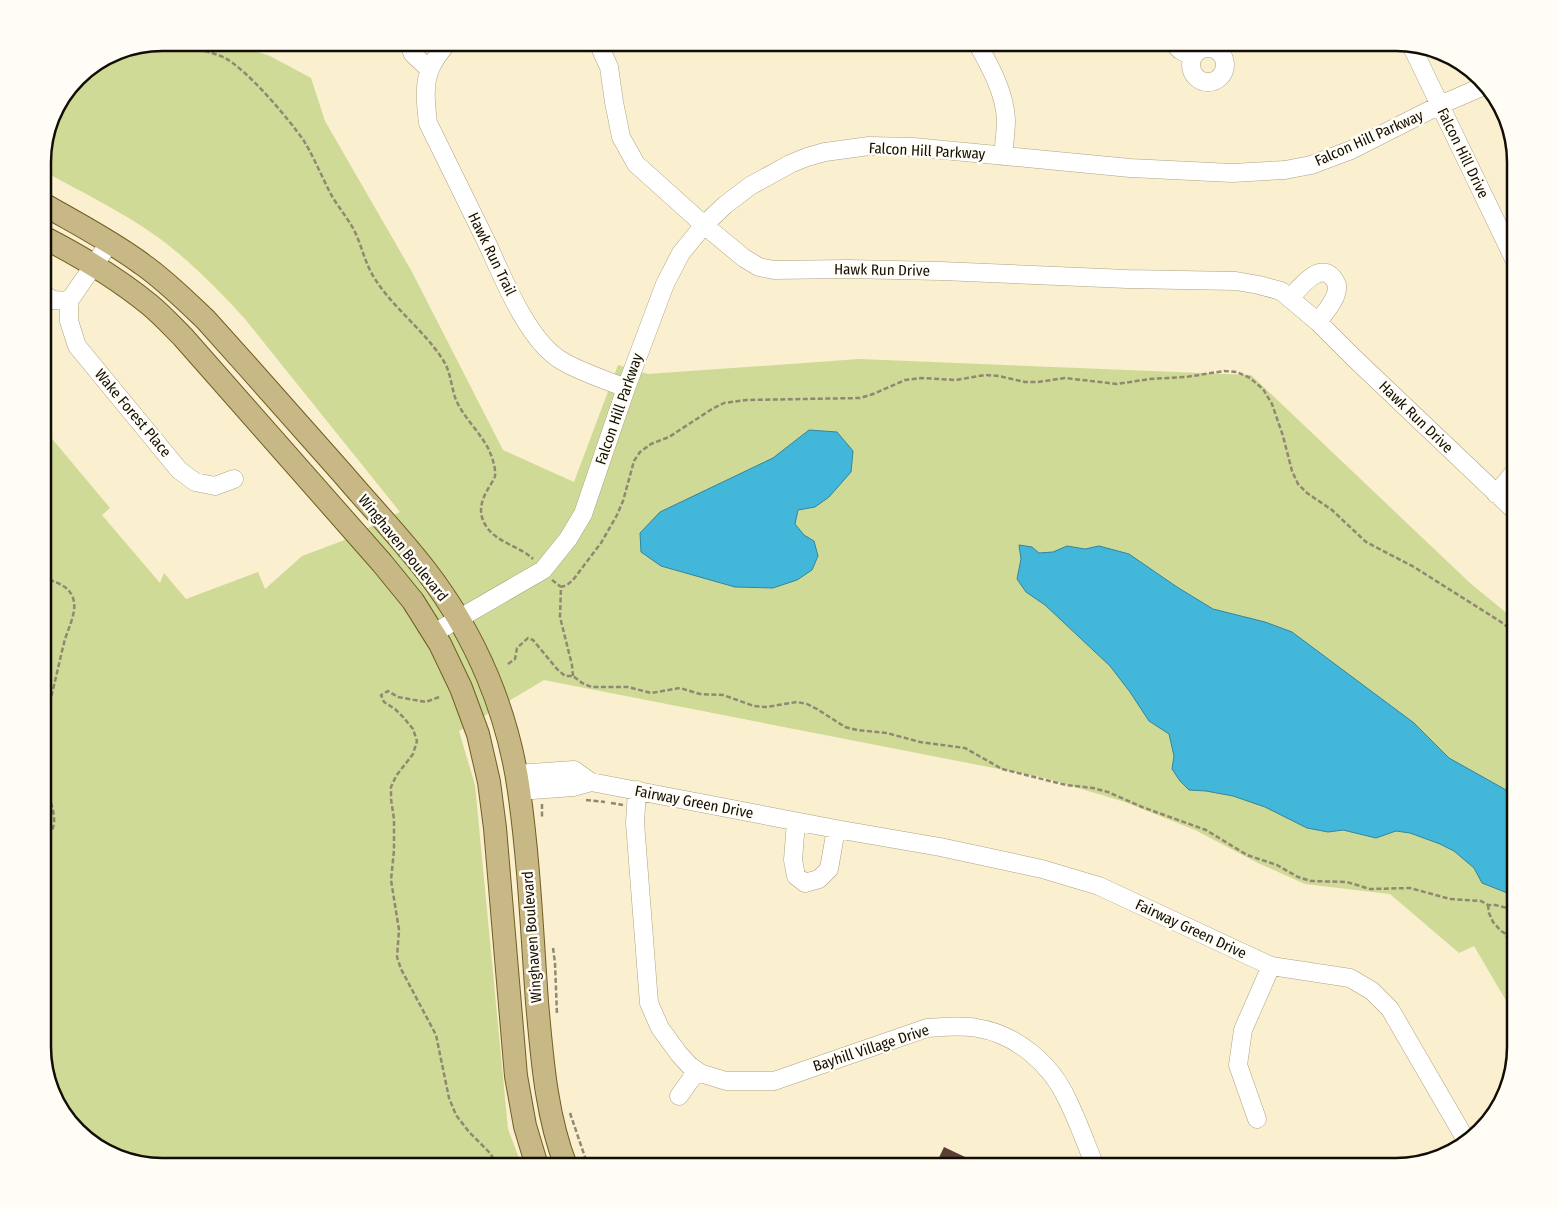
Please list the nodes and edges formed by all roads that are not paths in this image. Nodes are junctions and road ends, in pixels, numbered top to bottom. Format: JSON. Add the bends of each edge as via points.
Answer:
{"nodes":[{"id":1,"x":412,"y":51,"type":"edge"},
{"id":2,"x":442,"y":51,"type":"edge"},
{"id":3,"x":602,"y":51,"type":"edge"},
{"id":4,"x":982,"y":51,"type":"edge"},
{"id":5,"x":1182,"y":51,"type":"edge"},
{"id":6,"x":1415,"y":53,"type":"edge"},
{"id":7,"x":1193,"y":57,"type":"dead end"},
{"id":8,"x":430,"y":70,"type":"junction"},
{"id":9,"x":1478,"y":88,"type":"edge"},
{"id":10,"x":1440,"y":106,"type":"junction"},
{"id":11,"x":1003,"y":156,"type":"junction"},
{"id":12,"x":51,"y":209,"type":"edge"},
{"id":13,"x":704,"y":226,"type":"junction"},
{"id":14,"x":51,"y":241,"type":"edge"},
{"id":15,"x":110,"y":242,"type":"junction"},
{"id":16,"x":1507,"y":243,"type":"edge"},
{"id":17,"x":95,"y":266,"type":"junction"},
{"id":18,"x":1290,"y":298,"type":"junction"},
{"id":19,"x":51,"y":299,"type":"edge"},
{"id":20,"x":69,"y":301,"type":"junction"},
{"id":21,"x":1318,"y":322,"type":"junction"},
{"id":22,"x":626,"y":388,"type":"junction"},
{"id":23,"x":234,"y":479,"type":"dead end"},
{"id":24,"x":1507,"y":481,"type":"edge"},
{"id":25,"x":1496,"y":494,"type":"junction"},
{"id":26,"x":1507,"y":503,"type":"edge"},
{"id":27,"x":458,"y":619,"type":"junction"},
{"id":28,"x":434,"y":633,"type":"junction"},
{"id":29,"x":518,"y":783,"type":"junction"},
{"id":30,"x":636,"y":796,"type":"junction"},
{"id":31,"x":796,"y":822,"type":"junction"},
{"id":32,"x":836,"y":830,"type":"junction"},
{"id":33,"x":1272,"y":966,"type":"junction"},
{"id":34,"x":697,"y":1071,"type":"junction"},
{"id":35,"x":679,"y":1096,"type":"dead end"},
{"id":36,"x":1258,"y":1119,"type":"dead end"},
{"id":37,"x":1463,"y":1135,"type":"edge"},
{"id":38,"x":534,"y":1158,"type":"edge"},
{"id":39,"x":564,"y":1158,"type":"edge"},
{"id":40,"x":1092,"y":1158,"type":"edge"}],
"edges":[{"from":1,"to":8,"type":"street"},
{"from":2,"to":8,"type":"street","name":"Hawk Run Trail"},
{"from":3,"to":13,"type":"street","name":"Hawk Run Drive","via":[[609,67],[621,137],[636,164]]},
{"from":4,"to":11,"type":"street","via":[[995,78],[1006,119]]},
{"from":5,"to":7,"type":"street"},
{"from":6,"to":10,"type":"street","name":"Falcon Hill Drive"},
{"from":8,"to":22,"type":"street","name":"Hawk Run Trail","via":[[426,94],[428,123],[532,331],[558,359]]},
{"from":9,"to":10,"type":"street","name":"Falcon Hill Parkway"},
{"from":10,"to":11,"type":"street","name":"Falcon Hill Parkway","via":[[1351,150],[1311,165],[1286,170],[1232,173],[1159,170]]},
{"from":10,"to":16,"type":"street","name":"Falcon Hill Drive"},
{"from":11,"to":13,"type":"street","name":"Falcon Hill Parkway","via":[[869,146],[825,152],[790,164],[750,186]]},
{"from":12,"to":15,"type":"main road","name":"Winghaven Boulevard"},
{"from":13,"to":18,"type":"street","name":"Hawk Run Drive","via":[[744,258],[774,270],[932,270],[1236,281],[1281,292]]},
{"from":13,"to":22,"type":"street","name":"Falcon Hill Parkway","via":[[682,253],[665,284]]},
{"from":14,"to":17,"type":"main road","name":"Winghaven Boulevard"},
{"from":15,"to":17,"type":"street"},
{"from":15,"to":27,"type":"main road","name":"Winghaven Boulevard","via":[[178,292],[206,320],[410,551]]},
{"from":17,"to":20,"type":"street"},
{"from":17,"to":28,"type":"main road","name":"Winghaven Boulevard","via":[[151,306],[183,337],[382,563]]},
{"from":18,"to":21,"type":"street","name":"Hawk Run Drive"},
{"from":18,"to":21,"type":"street","via":[[1316,274],[1329,274],[1338,289]]},
{"from":19,"to":20,"type":"street"},
{"from":20,"to":23,"type":"street","name":"Wake Forest Place","via":[[69,321],[77,346],[179,470],[195,482],[215,486]]},
{"from":21,"to":25,"type":"street","name":"Hawk Run Drive"},
{"from":22,"to":27,"type":"street","name":"Falcon Hill Parkway","via":[[583,514],[568,539],[543,570]]},
{"from":24,"to":25,"type":"street"},
{"from":25,"to":26,"type":"street","name":"Hawk Run Drive"},
{"from":27,"to":28,"type":"street","name":"Falcon Hill Parkway"},
{"from":27,"to":29,"type":"main road","name":"Winghaven Boulevard","via":[[482,663],[497,700]]},
{"from":28,"to":38,"type":"main road","name":"Winghaven Boulevard","via":[[461,688],[478,734],[489,782],[516,1076]]},
{"from":29,"to":30,"type":"street","name":"Fairway Green Drive","via":[[573,786],[591,782]]},
{"from":29,"to":39,"type":"main road","name":"Winghaven Boulevard","via":[[543,1062],[550,1111]]},
{"from":30,"to":31,"type":"street","name":"Fairway Green Drive"},
{"from":30,"to":34,"type":"street","name":"Bayhill Village Drive","via":[[649,1002],[660,1028],[679,1054]]},
{"from":31,"to":32,"type":"street","name":"Fairway Green Drive"},
{"from":31,"to":32,"type":"street","via":[[792,860],[796,876],[805,883],[819,879],[829,869]]},
{"from":32,"to":33,"type":"street","name":"Fairway Green Drive","via":[[940,847],[1042,869],[1099,886]]},
{"from":33,"to":36,"type":"street","via":[[1243,1030],[1238,1065]]},
{"from":33,"to":37,"type":"street","name":"Fairway Green Drive","via":[[1350,978],[1372,991],[1390,1009]]},
{"from":34,"to":35,"type":"street"},
{"from":34,"to":40,"type":"street","name":"Bayhill Village Drive","via":[[726,1081],[774,1080],[927,1028],[978,1028],[1004,1036],[1026,1048],[1043,1064],[1067,1098]]}]}
